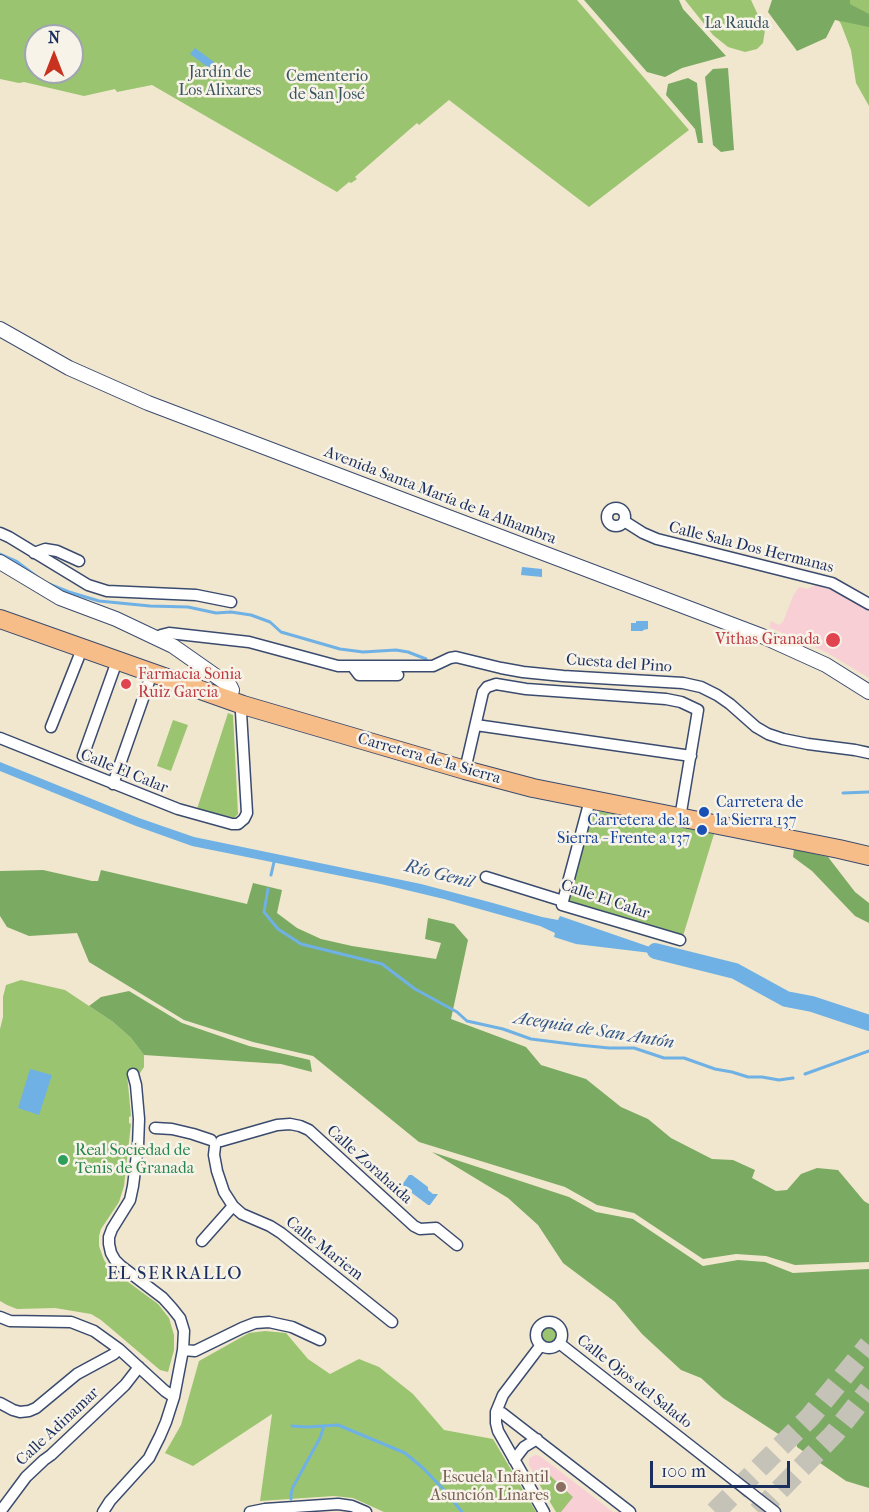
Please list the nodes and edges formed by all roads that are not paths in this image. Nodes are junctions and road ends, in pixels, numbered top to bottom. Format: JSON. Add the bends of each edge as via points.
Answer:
{"nodes":[{"id":1,"x":0,"y":329,"type":"edge"},
{"id":2,"x":624,"y":521,"type":"dead end"},
{"id":3,"x":0,"y":533,"type":"edge"},
{"id":4,"x":34,"y":553,"type":"junction"},
{"id":5,"x":79,"y":561,"type":"dead end"},
{"id":6,"x":0,"y":562,"type":"edge"},
{"id":7,"x":231,"y":602,"type":"dead end"},
{"id":8,"x":869,"y":604,"type":"edge"},
{"id":9,"x":0,"y":620,"type":"edge"},
{"id":10,"x":159,"y":638,"type":"junction"},
{"id":11,"x":82,"y":649,"type":"junction"},
{"id":12,"x":117,"y":661,"type":"junction"},
{"id":13,"x":353,"y":667,"type":"junction"},
{"id":14,"x":152,"y":673,"type":"junction"},
{"id":15,"x":398,"y":675,"type":"dead end"},
{"id":16,"x":869,"y":692,"type":"edge"},
{"id":17,"x":236,"y":702,"type":"junction"},
{"id":18,"x":476,"y":724,"type":"junction"},
{"id":19,"x":51,"y":727,"type":"dead end"},
{"id":20,"x":0,"y":738,"type":"edge"},
{"id":21,"x":869,"y":753,"type":"edge"},
{"id":22,"x":83,"y":756,"type":"dead end"},
{"id":23,"x":691,"y":756,"type":"junction"},
{"id":24,"x":465,"y":770,"type":"junction"},
{"id":25,"x":113,"y":784,"type":"junction"},
{"id":26,"x":590,"y":800,"type":"junction"},
{"id":27,"x":680,"y":818,"type":"junction"},
{"id":28,"x":735,"y":828,"type":"junction"},
{"id":29,"x":869,"y":844,"type":"edge"},
{"id":30,"x":869,"y":856,"type":"edge"},
{"id":31,"x":486,"y":877,"type":"dead end"},
{"id":32,"x":563,"y":901,"type":"junction"},
{"id":33,"x":680,"y":940,"type":"dead end"},
{"id":34,"x":133,"y":1074,"type":"dead end"},
{"id":35,"x":139,"y":1119,"type":"junction"},
{"id":36,"x":155,"y":1128,"type":"junction"},
{"id":37,"x":216,"y":1142,"type":"junction"},
{"id":38,"x":138,"y":1146,"type":"junction"},
{"id":39,"x":233,"y":1206,"type":"junction"},
{"id":40,"x":202,"y":1240,"type":"dead end"},
{"id":41,"x":457,"y":1245,"type":"dead end"},
{"id":42,"x":0,"y":1317,"type":"edge"},
{"id":43,"x":392,"y":1322,"type":"dead end"},
{"id":44,"x":321,"y":1340,"type":"dead end"},
{"id":45,"x":559,"y":1343,"type":"junction"},
{"id":46,"x":541,"y":1345,"type":"junction"},
{"id":47,"x":119,"y":1350,"type":"junction"},
{"id":48,"x":183,"y":1350,"type":"junction"},
{"id":49,"x":139,"y":1367,"type":"junction"},
{"id":50,"x":174,"y":1397,"type":"junction"},
{"id":51,"x":0,"y":1403,"type":"edge"},
{"id":52,"x":496,"y":1412,"type":"junction"},
{"id":53,"x":537,"y":1439,"type":"junction"},
{"id":54,"x":514,"y":1460,"type":"junction"},
{"id":55,"x":0,"y":1512,"type":"edge"},
{"id":56,"x":103,"y":1512,"type":"edge"},
{"id":57,"x":250,"y":1512,"type":"edge"},
{"id":58,"x":366,"y":1512,"type":"edge"},
{"id":59,"x":544,"y":1512,"type":"edge"},
{"id":60,"x":630,"y":1512,"type":"edge"},
{"id":61,"x":775,"y":1512,"type":"edge"}],
"edges":[{"from":1,"to":16,"type":"street","name":"Avenida Santa María de la Alhambra","via":[[69,368],[148,403],[762,636],[826,665]]},
{"from":2,"to":8,"type":"street","name":"Calle Sala Dos Hermanas","via":[[657,539],[832,583]]},
{"from":3,"to":4,"type":"street"},
{"from":4,"to":5,"type":"street","via":[[45,549],[57,551]]},
{"from":4,"to":7,"type":"street","via":[[88,585],[107,591],[196,595]]},
{"from":6,"to":10,"type":"street","via":[[60,598]]},
{"from":9,"to":11,"type":"main road","name":"Carretera de la Sierra"},
{"from":10,"to":13,"type":"street","via":[[169,633],[249,642],[319,662]]},
{"from":10,"to":17,"type":"street","via":[[230,686]]},
{"from":11,"to":12,"type":"main road","name":"Carretera de la Sierra"},
{"from":11,"to":19,"type":"street"},
{"from":12,"to":14,"type":"main road","name":"Carretera de la Sierra"},
{"from":12,"to":22,"type":"street"},
{"from":13,"to":15,"type":"street","via":[[359,675]]},
{"from":13,"to":21,"type":"street","name":"Cuesta del Pino","via":[[433,666],[456,657],[523,672],[683,683],[717,694],[768,734]]},
{"from":14,"to":17,"type":"main road","name":"Carretera de la Sierra"},
{"from":14,"to":25,"type":"street"},
{"from":17,"to":24,"type":"main road","name":"Carretera de la Sierra"},
{"from":17,"to":25,"type":"street","name":"Calle El Calar","via":[[241,712],[247,813],[241,823],[178,809]]},
{"from":18,"to":23,"type":"street"},
{"from":18,"to":23,"type":"street","via":[[483,692],[496,684],[666,699],[698,710]]},
{"from":18,"to":24,"type":"street"},
{"from":20,"to":25,"type":"street","name":"Calle El Calar"},
{"from":23,"to":27,"type":"street"},
{"from":24,"to":26,"type":"main road","name":"Carretera de la Sierra"},
{"from":26,"to":27,"type":"main road","name":"Carretera de la Sierra"},
{"from":26,"to":32,"type":"street"},
{"from":27,"to":28,"type":"main road","name":"Carretera de la Sierra"},
{"from":28,"to":29,"type":"main road","via":[[774,829]]},
{"from":28,"to":30,"type":"main road","name":"Carretera de la Sierra"},
{"from":31,"to":32,"type":"street","name":"Calle El Calar"},
{"from":32,"to":33,"type":"street","name":"Calle El Calar","via":[[562,905]]},
{"from":34,"to":35,"type":"street"},
{"from":35,"to":36,"type":"street","via":[[148,1119]]},
{"from":35,"to":38,"type":"street"},
{"from":36,"to":37,"type":"street"},
{"from":36,"to":38,"type":"street"},
{"from":37,"to":39,"type":"street","via":[[217,1171]]},
{"from":37,"to":41,"type":"street","name":"Calle Zorahaida","via":[[277,1125],[300,1126],[414,1226],[436,1228]]},
{"from":38,"to":48,"type":"street","via":[[130,1200],[109,1237],[111,1252],[121,1266],[163,1298],[180,1318]]},
{"from":39,"to":40,"type":"street"},
{"from":39,"to":43,"type":"street","name":"Calle Mariem","via":[[281,1233]]},
{"from":42,"to":47,"type":"street","via":[[81,1325]]},
{"from":44,"to":48,"type":"street","via":[[269,1322],[242,1328],[195,1351]]},
{"from":45,"to":46,"type":"street","via":[[548,1348]]},
{"from":45,"to":46,"type":"street","via":[[561,1331],[556,1324],[548,1323],[538,1329]]},
{"from":45,"to":61,"type":"street","name":"Calle Ojos del Salado"},
{"from":46,"to":52,"type":"street","via":[[502,1395]]},
{"from":47,"to":49,"type":"street"},
{"from":47,"to":51,"type":"street","via":[[77,1374],[36,1408],[20,1412]]},
{"from":48,"to":50,"type":"street"},
{"from":49,"to":50,"type":"street"},
{"from":49,"to":55,"type":"street","name":"Calle Adinamar","via":[[26,1477]]},
{"from":50,"to":56,"type":"street","via":[[149,1458]]},
{"from":52,"to":53,"type":"street"},
{"from":52,"to":54,"type":"street","via":[[498,1431]]},
{"from":53,"to":54,"type":"street"},
{"from":53,"to":60,"type":"street"},
{"from":54,"to":59,"type":"street"},
{"from":57,"to":58,"type":"street","via":[[338,1504]]}]}
